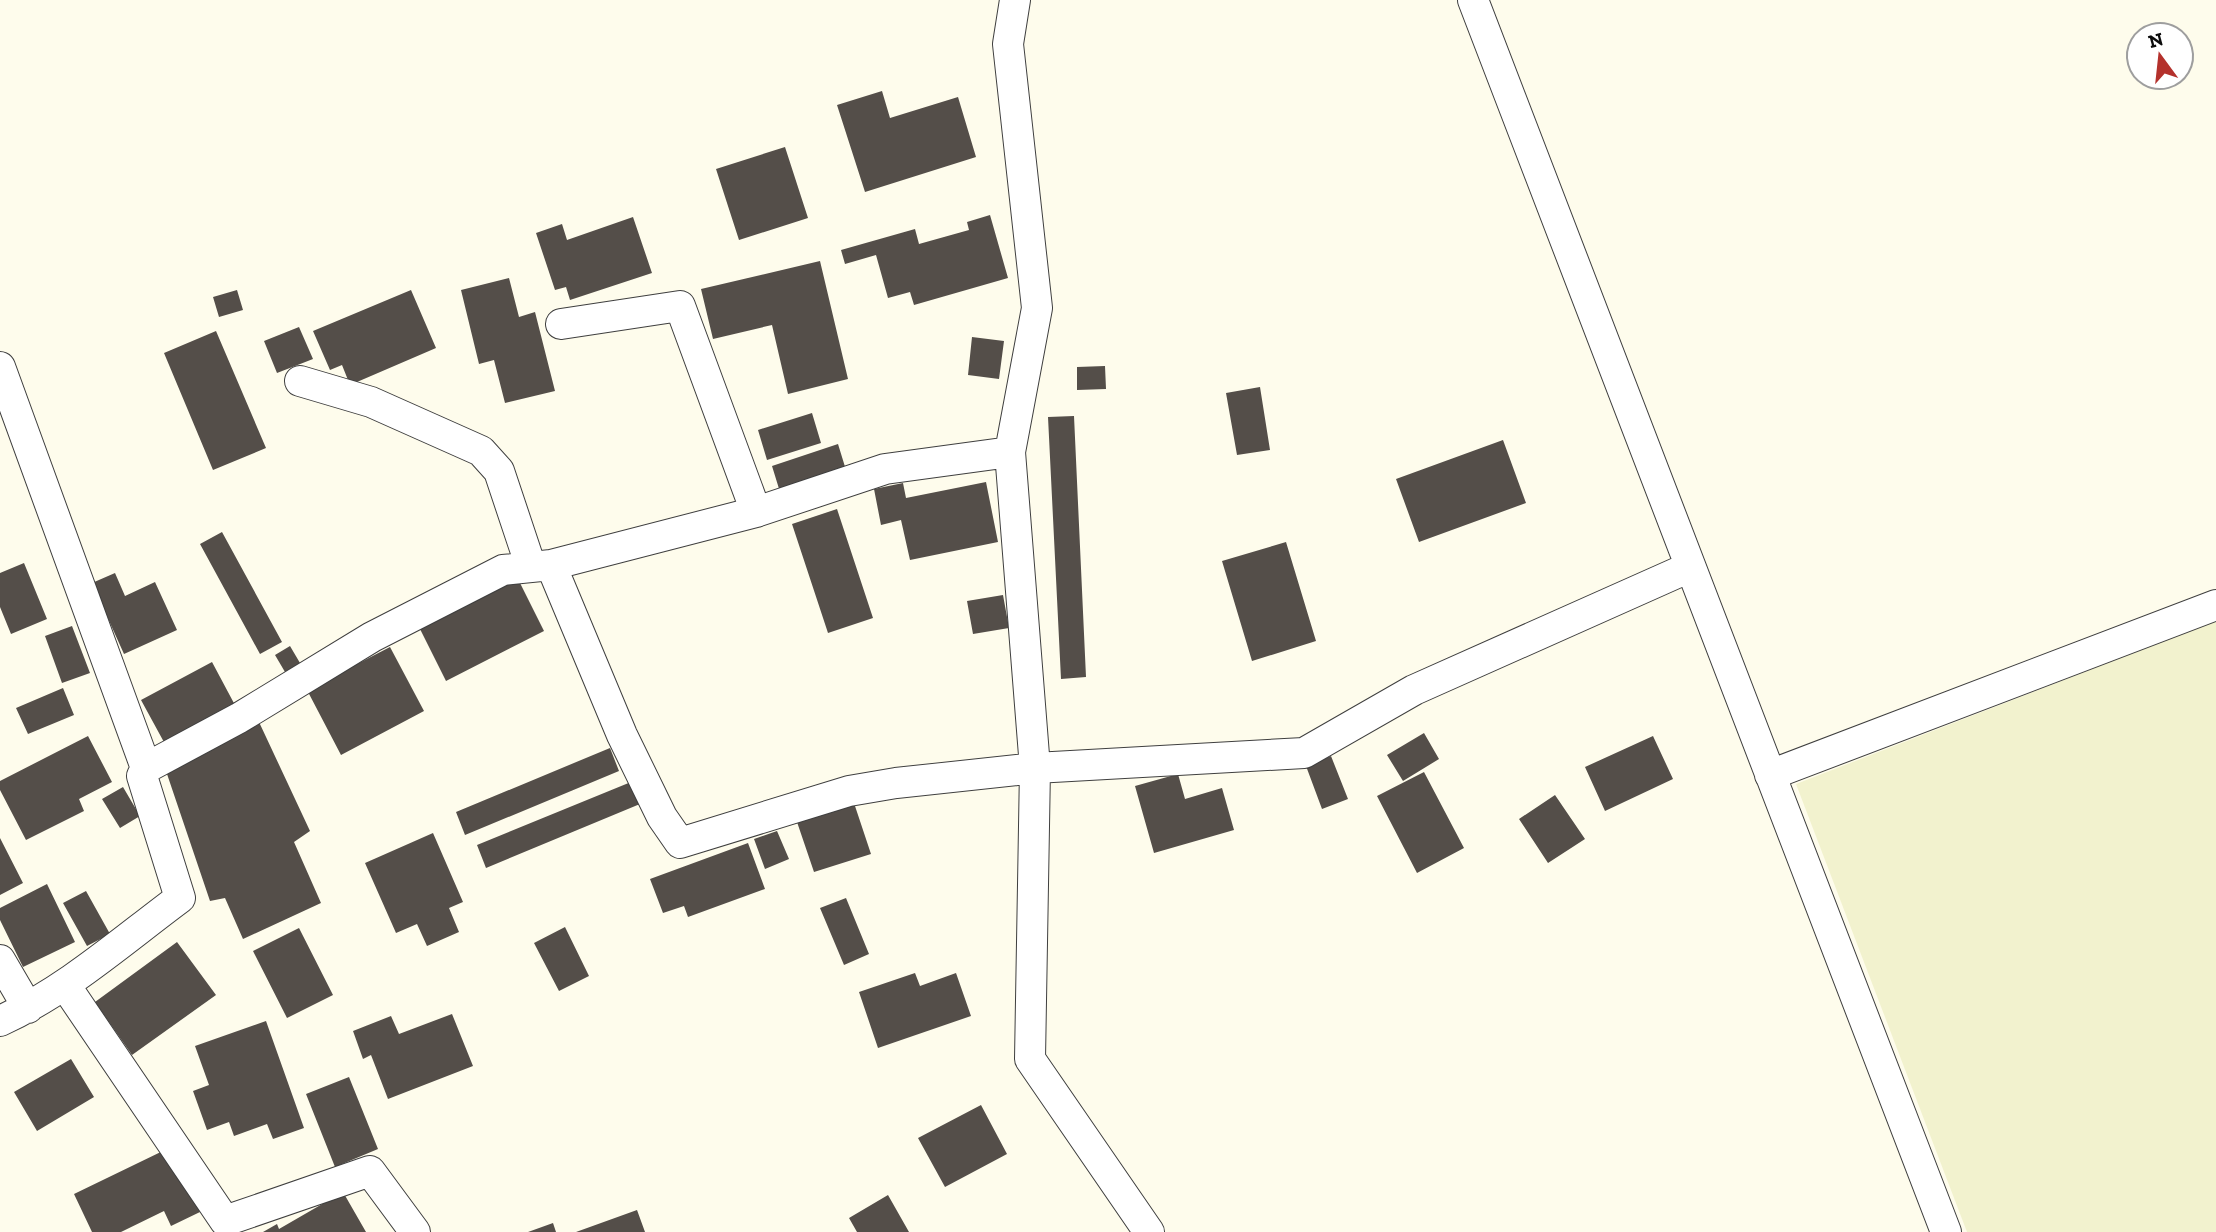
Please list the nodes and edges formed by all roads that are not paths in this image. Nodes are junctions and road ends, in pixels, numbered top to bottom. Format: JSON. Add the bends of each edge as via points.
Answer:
{"nodes":[{"id":1,"x":1015,"y":0,"type":"edge"},
{"id":2,"x":1473,"y":0,"type":"edge"},
{"id":3,"x":561,"y":324,"type":"dead end"},
{"id":4,"x":0,"y":367,"type":"edge"},
{"id":5,"x":300,"y":381,"type":"dead end"},
{"id":6,"x":1010,"y":452,"type":"junction"},
{"id":7,"x":756,"y":512,"type":"junction"},
{"id":8,"x":541,"y":566,"type":"junction"},
{"id":9,"x":1690,"y":567,"type":"junction"},
{"id":10,"x":2216,"y":605,"type":"edge"},
{"id":11,"x":146,"y":768,"type":"junction"},
{"id":12,"x":1035,"y":768,"type":"junction"},
{"id":13,"x":1770,"y":775,"type":"junction"},
{"id":14,"x":0,"y":960,"type":"edge"},
{"id":15,"x":65,"y":985,"type":"junction"},
{"id":16,"x":28,"y":1008,"type":"junction"},
{"id":17,"x":0,"y":1021,"type":"edge"},
{"id":18,"x":415,"y":1232,"type":"edge"},
{"id":19,"x":1149,"y":1232,"type":"edge"},
{"id":20,"x":1945,"y":1232,"type":"edge"}],
"edges":[{"from":1,"to":6,"type":"street","via":[[1008,44],[1037,308]]},
{"from":2,"to":9,"type":"street"},
{"from":3,"to":7,"type":"street","via":[[680,306]]},
{"from":4,"to":11,"type":"street"},
{"from":5,"to":8,"type":"street","via":[[371,402],[481,451],[499,471]]},
{"from":6,"to":7,"type":"street","via":[[885,469]]},
{"from":6,"to":12,"type":"street"},
{"from":7,"to":8,"type":"street"},
{"from":8,"to":11,"type":"street","via":[[503,570],[372,637]]},
{"from":8,"to":12,"type":"street","via":[[662,817],[680,842],[849,791]]},
{"from":9,"to":12,"type":"street","via":[[1414,690],[1304,753]]},
{"from":9,"to":13,"type":"street"},
{"from":10,"to":13,"type":"street"},
{"from":11,"to":15,"type":"street","via":[[142,776],[180,898]]},
{"from":12,"to":19,"type":"street","via":[[1030,1059]]},
{"from":13,"to":20,"type":"street"},
{"from":14,"to":16,"type":"street"},
{"from":15,"to":16,"type":"street"},
{"from":15,"to":18,"type":"street","via":[[225,1222],[370,1171]]},
{"from":16,"to":17,"type":"street"}]}
